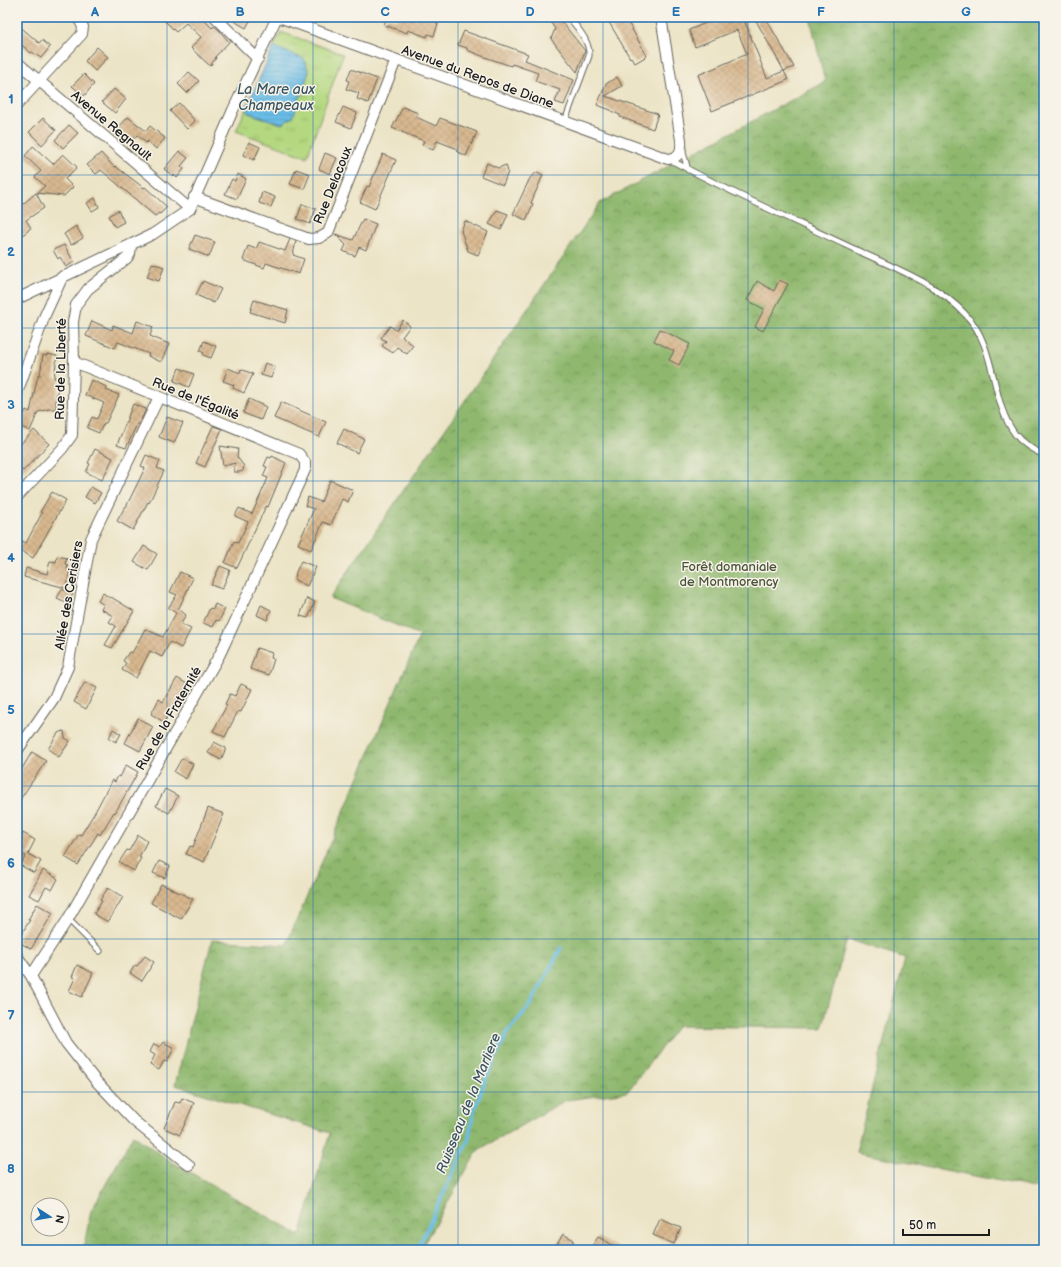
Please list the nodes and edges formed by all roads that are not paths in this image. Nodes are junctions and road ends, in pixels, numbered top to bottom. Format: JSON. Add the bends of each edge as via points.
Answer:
{"nodes":[{"id":1,"x":78,"y":17,"type":"edge"},
{"id":2,"x":215,"y":17,"type":"edge"},
{"id":3,"x":278,"y":17,"type":"edge"},
{"id":4,"x":569,"y":17,"type":"edge"},
{"id":5,"x":661,"y":17,"type":"edge"},
{"id":6,"x":258,"y":59,"type":"junction"},
{"id":7,"x":396,"y":60,"type":"junction"},
{"id":8,"x":17,"y":62,"type":"edge"},
{"id":9,"x":39,"y":80,"type":"junction"},
{"id":10,"x":17,"y":105,"type":"edge"},
{"id":11,"x":565,"y":121,"type":"junction"},
{"id":12,"x":682,"y":146,"type":"junction"},
{"id":13,"x":668,"y":159,"type":"junction"},
{"id":14,"x":688,"y":170,"type":"junction"},
{"id":15,"x":194,"y":197,"type":"junction"},
{"id":16,"x":190,"y":209,"type":"junction"},
{"id":17,"x":131,"y":245,"type":"junction"},
{"id":18,"x":62,"y":276,"type":"junction"},
{"id":19,"x":17,"y":299,"type":"edge"},
{"id":20,"x":74,"y":362,"type":"junction"},
{"id":21,"x":17,"y":393,"type":"edge"},
{"id":22,"x":159,"y":397,"type":"junction"},
{"id":23,"x":1044,"y":455,"type":"edge"},
{"id":24,"x":305,"y":462,"type":"joint"},
{"id":25,"x":17,"y":497,"type":"edge"},
{"id":26,"x":17,"y":751,"type":"edge"},
{"id":27,"x":68,"y":919,"type":"junction"},
{"id":28,"x":100,"y":951,"type":"dead end"},
{"id":29,"x":17,"y":956,"type":"edge"},
{"id":30,"x":31,"y":976,"type":"junction"},
{"id":31,"x":189,"y":1165,"type":"dead end"}],
"edges":[{"from":1,"to":9,"type":"street","via":[[83,27],[82,34]]},
{"from":2,"to":6,"type":"street"},
{"from":3,"to":6,"type":"street"},
{"from":3,"to":7,"type":"street","name":"Avenue du Repos de Diane"},
{"from":4,"to":11,"type":"lane","via":[[590,48]]},
{"from":5,"to":12,"type":"street"},
{"from":6,"to":15,"type":"street"},
{"from":7,"to":11,"type":"street","name":"Avenue du Repos de Diane"},
{"from":7,"to":15,"type":"street","name":"Rue Delacoux","via":[[328,233],[319,238],[309,239]]},
{"from":8,"to":9,"type":"street","name":"Avenue Regnault"},
{"from":9,"to":10,"type":"street"},
{"from":9,"to":16,"type":"street","name":"Avenue Regnault"},
{"from":11,"to":13,"type":"street","name":"Avenue du Repos de Diane"},
{"from":12,"to":13,"type":"street","via":[[678,156]]},
{"from":12,"to":14,"type":"lane"},
{"from":13,"to":14,"type":"lane"},
{"from":14,"to":23,"type":"lane","via":[[915,278],[951,300],[978,330],[985,346],[1000,403],[1014,434],[1026,445]]},
{"from":15,"to":16,"type":"street"},
{"from":16,"to":17,"type":"street","via":[[153,234]]},
{"from":17,"to":18,"type":"street"},
{"from":17,"to":20,"type":"street","name":"Rue de la Liberté","via":[[127,258],[88,289],[76,305],[72,322]]},
{"from":18,"to":19,"type":"street"},
{"from":18,"to":21,"type":"street"},
{"from":20,"to":22,"type":"street","name":"Rue de l'Égalité"},
{"from":20,"to":25,"type":"street","name":"Rue de la Liberté","via":[[72,435]]},
{"from":22,"to":24,"type":"street","name":"Rue de l'Égalité","via":[[299,454]]},
{"from":22,"to":26,"type":"street","name":"Allée des Cerisiers","via":[[91,539],[68,667],[54,698]]},
{"from":24,"to":27,"type":"street","name":"Rue de la Fraternité","via":[[305,470],[220,654]]},
{"from":27,"to":28,"type":"lane"},
{"from":27,"to":30,"type":"street","name":"Rue de la Fraternité"},
{"from":29,"to":30,"type":"street"},
{"from":30,"to":31,"type":"street","via":[[66,1043],[96,1081],[134,1121]]}]}
